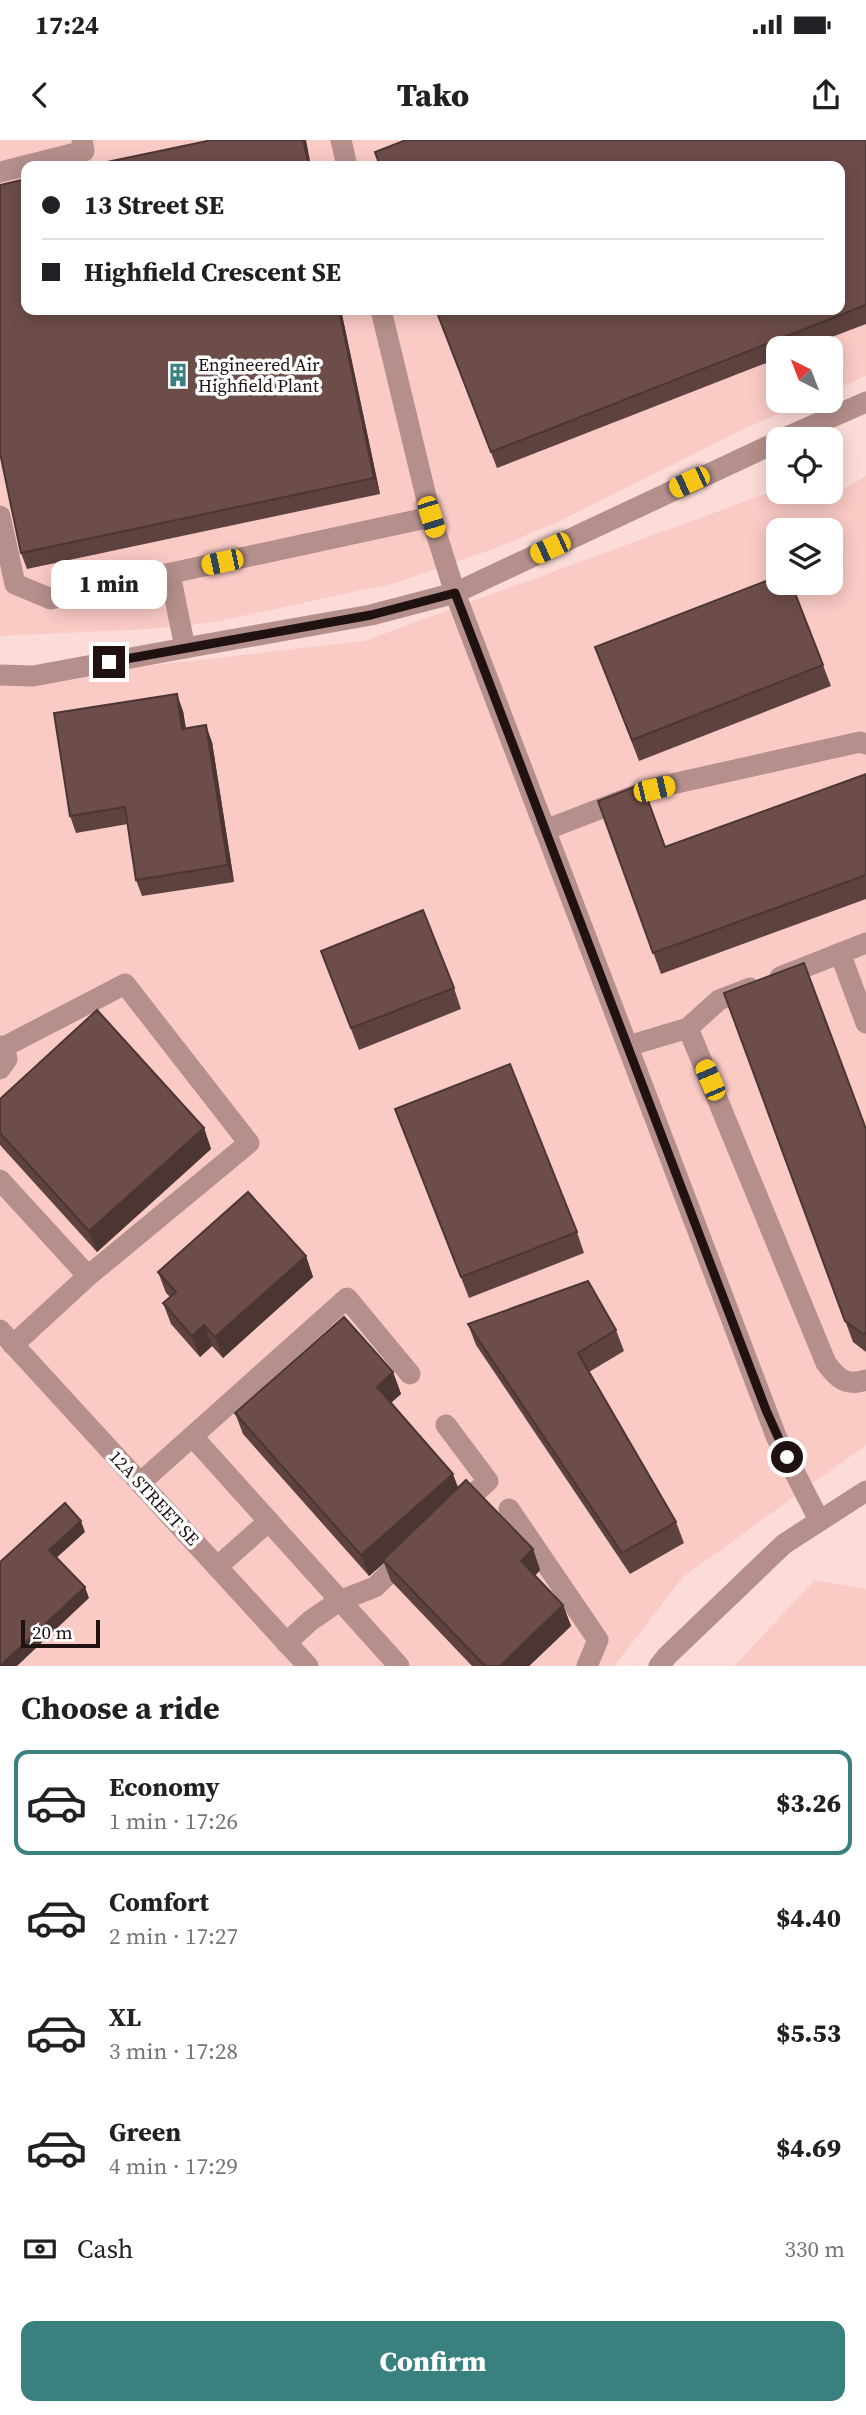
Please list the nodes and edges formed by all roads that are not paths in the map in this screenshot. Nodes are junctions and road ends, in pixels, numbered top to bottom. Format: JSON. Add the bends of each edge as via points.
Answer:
{"nodes":[{"id":1,"x":82,"y":140,"type":"edge"},
{"id":2,"x":341,"y":140,"type":"edge"},
{"id":3,"x":44,"y":161,"type":"edge"},
{"id":4,"x":346,"y":161,"type":"edge"},
{"id":5,"x":21,"y":167,"type":"edge"},
{"id":6,"x":0,"y":172,"type":"edge"},
{"id":7,"x":383,"y":315,"type":"edge"},
{"id":8,"x":866,"y":402,"type":"edge"},
{"id":9,"x":810,"y":427,"type":"edge"},
{"id":10,"x":766,"y":447,"type":"edge"},
{"id":11,"x":0,"y":516,"type":"edge"},
{"id":12,"x":431,"y":517,"type":"junction"},
{"id":13,"x":170,"y":574,"type":"junction"},
{"id":14,"x":455,"y":593,"type":"junction"},
{"id":15,"x":185,"y":649,"type":"junction"},
{"id":16,"x":0,"y":675,"type":"edge"},
{"id":17,"x":866,"y":744,"type":"edge"},
{"id":18,"x":545,"y":830,"type":"junction"},
{"id":19,"x":866,"y":943,"type":"edge"},
{"id":20,"x":840,"y":953,"type":"junction"},
{"id":21,"x":866,"y":1023,"type":"edge"},
{"id":22,"x":688,"y":1028,"type":"junction"},
{"id":23,"x":2,"y":1046,"type":"edge"},
{"id":24,"x":628,"y":1046,"type":"junction"},
{"id":25,"x":0,"y":1069,"type":"edge"},
{"id":26,"x":0,"y":1180,"type":"edge"},
{"id":27,"x":88,"y":1276,"type":"junction"},
{"id":28,"x":7,"y":1337,"type":"edge"},
{"id":29,"x":410,"y":1374,"type":"dead end"},
{"id":30,"x":866,"y":1380,"type":"edge"},
{"id":31,"x":446,"y":1425,"type":"dead end"},
{"id":32,"x":193,"y":1437,"type":"junction"},
{"id":33,"x":140,"y":1483,"type":"junction"},
{"id":34,"x":866,"y":1492,"type":"edge"},
{"id":35,"x":509,"y":1509,"type":"dead end"},
{"id":36,"x":819,"y":1520,"type":"junction"},
{"id":37,"x":269,"y":1521,"type":"junction"},
{"id":38,"x":441,"y":1525,"type":"edge"},
{"id":39,"x":422,"y":1543,"type":"edge"},
{"id":40,"x":217,"y":1567,"type":"junction"},
{"id":41,"x":339,"y":1601,"type":"junction"},
{"id":42,"x":286,"y":1643,"type":"junction"},
{"id":43,"x":308,"y":1666,"type":"edge"},
{"id":44,"x":399,"y":1666,"type":"edge"},
{"id":45,"x":587,"y":1666,"type":"edge"},
{"id":46,"x":660,"y":1666,"type":"edge"}],
"edges":[{"from":1,"to":3,"type":"street","via":[[84,151]]},
{"from":2,"to":4,"type":"street"},
{"from":5,"to":6,"type":"street"},
{"from":7,"to":12,"type":"street"},
{"from":8,"to":9,"type":"street"},
{"from":10,"to":14,"type":"street"},
{"from":11,"to":13,"type":"street","via":[[15,584],[51,599]]},
{"from":12,"to":13,"type":"street"},
{"from":12,"to":14,"type":"street"},
{"from":13,"to":15,"type":"street"},
{"from":14,"to":15,"type":"street","via":[[371,615]]},
{"from":14,"to":18,"type":"street"},
{"from":15,"to":16,"type":"street","via":[[33,676]]},
{"from":17,"to":18,"type":"street","via":[[654,789]]},
{"from":18,"to":24,"type":"street"},
{"from":19,"to":20,"type":"street"},
{"from":20,"to":21,"type":"street"},
{"from":20,"to":22,"type":"street","via":[[719,1000]]},
{"from":22,"to":24,"type":"street"},
{"from":22,"to":30,"type":"street","via":[[826,1363],[837,1378],[857,1383]]},
{"from":23,"to":25,"type":"street","via":[[7,1059]]},
{"from":23,"to":27,"type":"street","via":[[125,984],[249,1143]]},
{"from":24,"to":36,"type":"street","via":[[776,1436]]},
{"from":26,"to":27,"type":"street"},
{"from":27,"to":28,"type":"street"},
{"from":28,"to":33,"type":"street","name":"12A STREET SE"},
{"from":29,"to":32,"type":"street","via":[[347,1298]]},
{"from":31,"to":38,"type":"street","via":[[488,1481]]},
{"from":32,"to":33,"type":"street"},
{"from":32,"to":37,"type":"street"},
{"from":33,"to":40,"type":"street","name":"12A STREET SE"},
{"from":34,"to":36,"type":"street"},
{"from":35,"to":45,"type":"street","via":[[598,1640]]},
{"from":36,"to":46,"type":"street","via":[[784,1544]]},
{"from":37,"to":40,"type":"street"},
{"from":37,"to":41,"type":"street"},
{"from":39,"to":41,"type":"street","via":[[375,1587]]},
{"from":40,"to":42,"type":"street","name":"12A STREET SE"},
{"from":41,"to":42,"type":"street"},
{"from":41,"to":44,"type":"street"},
{"from":42,"to":43,"type":"street","name":"12A STREET SE"}]}
